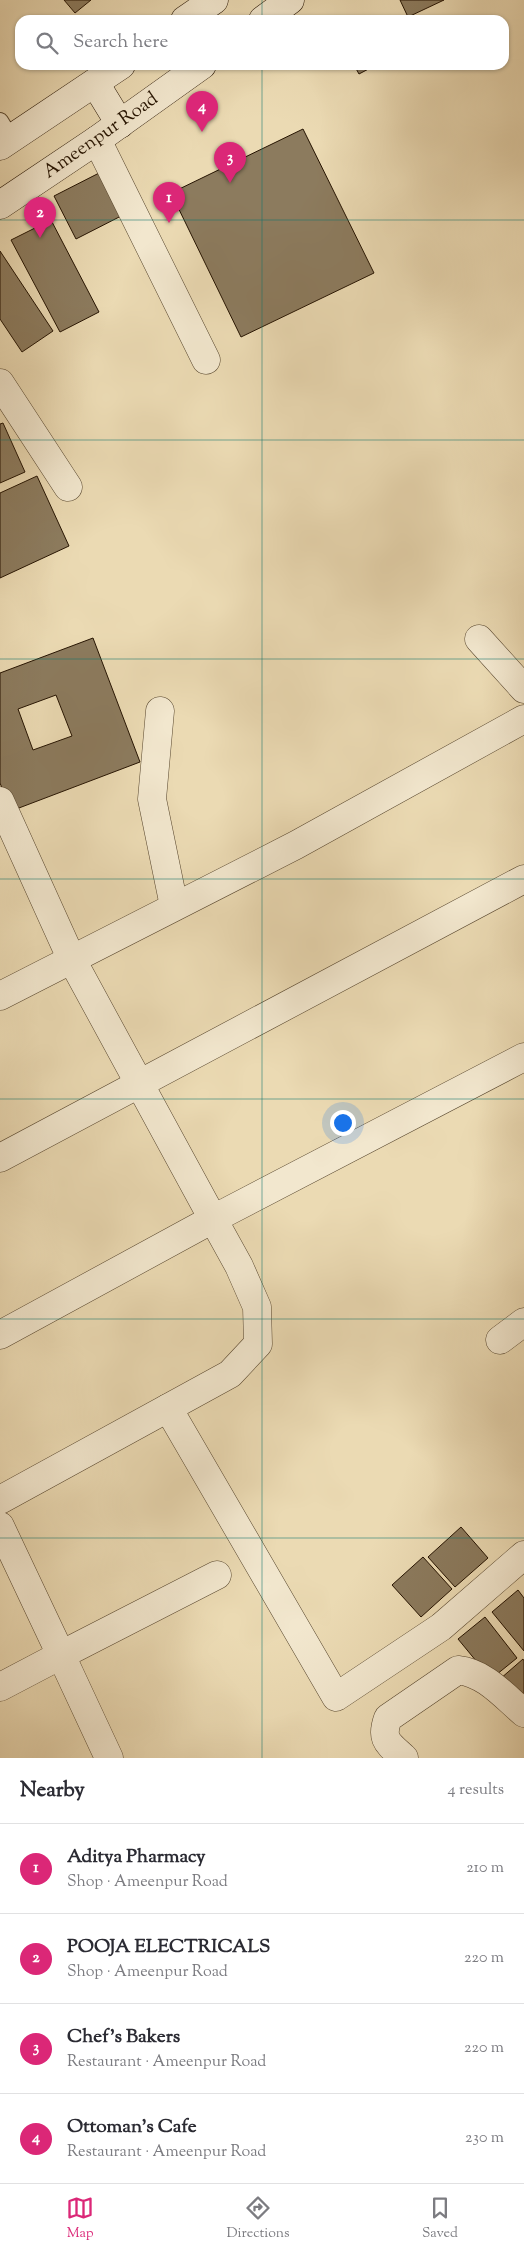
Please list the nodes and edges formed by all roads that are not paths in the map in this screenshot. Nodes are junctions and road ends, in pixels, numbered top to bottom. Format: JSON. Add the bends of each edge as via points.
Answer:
{"nodes":[{"id":1,"x":290,"y":0,"type":"edge"},
{"id":2,"x":270,"y":15,"type":"edge"},
{"id":3,"x":114,"y":70,"type":"edge"},
{"id":4,"x":195,"y":70,"type":"edge"},
{"id":5,"x":95,"y":83,"type":"junction"},
{"id":6,"x":120,"y":124,"type":"junction"},
{"id":7,"x":4,"y":135,"type":"edge"},
{"id":8,"x":97,"y":140,"type":"junction"},
{"id":9,"x":0,"y":205,"type":"edge"},
{"id":10,"x":206,"y":360,"type":"dead end"},
{"id":11,"x":0,"y":383,"type":"edge"},
{"id":12,"x":68,"y":487,"type":"dead end"},
{"id":13,"x":479,"y":639,"type":"dead end"},
{"id":14,"x":524,"y":688,"type":"edge"},
{"id":15,"x":160,"y":712,"type":"dead end"},
{"id":16,"x":524,"y":719,"type":"edge"},
{"id":17,"x":0,"y":801,"type":"edge"},
{"id":18,"x":524,"y":879,"type":"edge"},
{"id":19,"x":174,"y":906,"type":"junction"},
{"id":20,"x":71,"y":958,"type":"junction"},
{"id":21,"x":0,"y":996,"type":"edge"},
{"id":22,"x":524,"y":1057,"type":"edge"},
{"id":23,"x":140,"y":1084,"type":"junction"},
{"id":24,"x":0,"y":1158,"type":"edge"},
{"id":25,"x":212,"y":1219,"type":"junction"},
{"id":26,"x":524,"y":1322,"type":"edge"},
{"id":27,"x":0,"y":1334,"type":"edge"},
{"id":28,"x":500,"y":1340,"type":"dead end"},
{"id":29,"x":168,"y":1408,"type":"junction"},
{"id":30,"x":0,"y":1500,"type":"edge"},
{"id":31,"x":0,"y":1526,"type":"edge"},
{"id":32,"x":522,"y":1560,"type":"edge"},
{"id":33,"x":217,"y":1575,"type":"dead end"},
{"id":34,"x":61,"y":1656,"type":"junction"},
{"id":35,"x":0,"y":1687,"type":"edge"},
{"id":36,"x":524,"y":1713,"type":"edge"},
{"id":37,"x":109,"y":1758,"type":"edge"},
{"id":38,"x":404,"y":1758,"type":"edge"}],
"edges":[{"from":1,"to":2,"type":"street"},
{"from":3,"to":5,"type":"street"},
{"from":4,"to":6,"type":"street","name":"Ameenpur Road"},
{"from":5,"to":6,"type":"street"},
{"from":5,"to":7,"type":"street"},
{"from":6,"to":8,"type":"street","name":"Ameenpur Road"},
{"from":8,"to":9,"type":"street","name":"Ameenpur Road"},
{"from":8,"to":10,"type":"street"},
{"from":11,"to":12,"type":"street"},
{"from":13,"to":14,"type":"street"},
{"from":15,"to":19,"type":"street","via":[[152,799]]},
{"from":16,"to":19,"type":"street","via":[[296,845]]},
{"from":17,"to":20,"type":"street"},
{"from":18,"to":23,"type":"street"},
{"from":19,"to":20,"type":"street"},
{"from":20,"to":21,"type":"street"},
{"from":20,"to":23,"type":"street"},
{"from":22,"to":25,"type":"street"},
{"from":23,"to":24,"type":"street"},
{"from":23,"to":25,"type":"street"},
{"from":25,"to":27,"type":"street"},
{"from":25,"to":29,"type":"street","via":[[239,1266],[257,1307],[258,1344],[230,1374]]},
{"from":26,"to":28,"type":"street"},
{"from":29,"to":30,"type":"street"},
{"from":29,"to":32,"type":"street","via":[[336,1697],[441,1627]]},
{"from":31,"to":34,"type":"street"},
{"from":33,"to":34,"type":"street"},
{"from":34,"to":35,"type":"street"},
{"from":34,"to":37,"type":"street"},
{"from":36,"to":38,"type":"street","via":[[485,1679],[471,1671],[458,1670],[388,1718],[383,1731],[386,1741]]}]}
